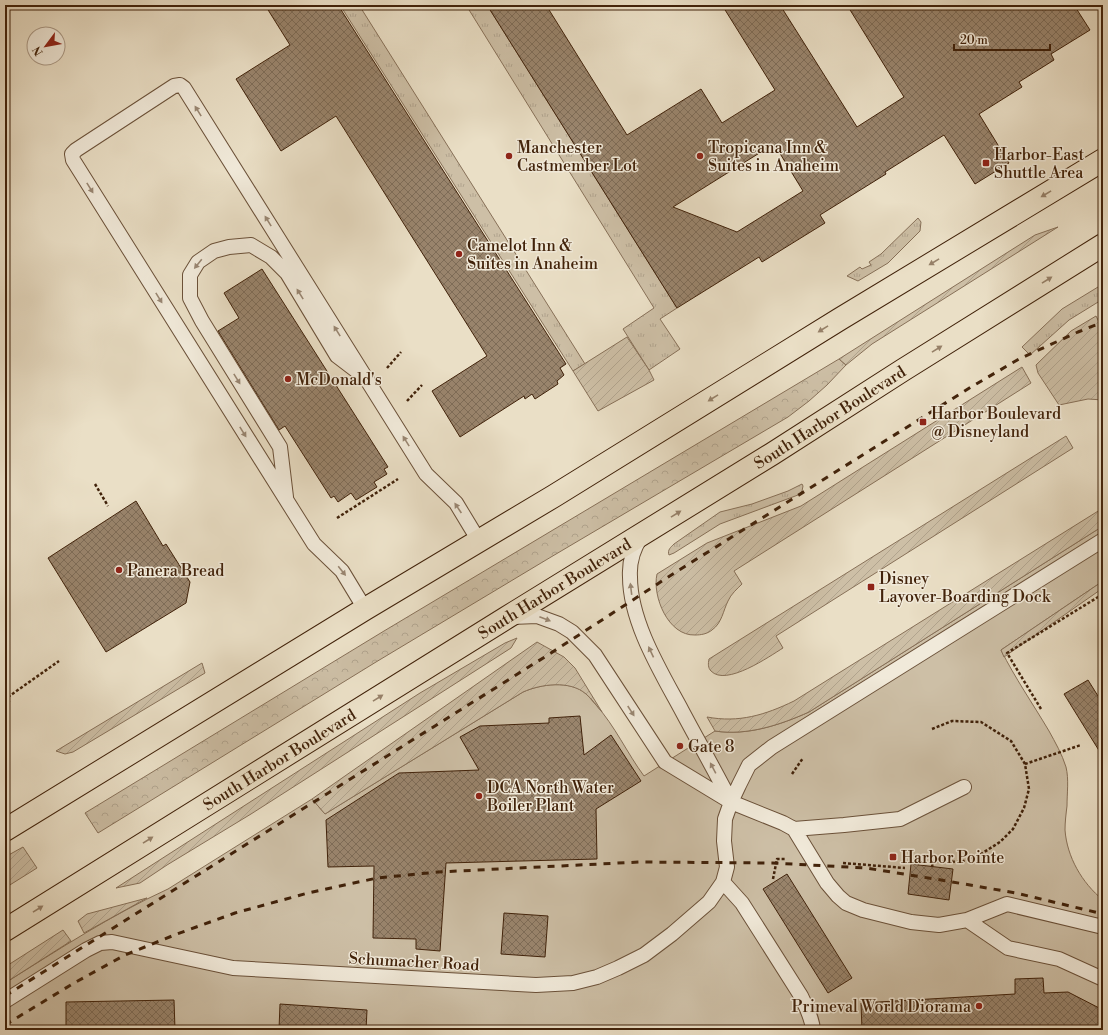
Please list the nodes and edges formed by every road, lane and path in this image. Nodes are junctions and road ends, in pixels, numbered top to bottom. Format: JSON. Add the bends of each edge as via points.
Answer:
{"nodes":[{"id":1,"x":1103,"y":160,"type":"edge"},
{"id":2,"x":1103,"y":245,"type":"edge"},
{"id":3,"x":401,"y":352,"type":"dead end"},
{"id":4,"x":383,"y":373,"type":"dead end"},
{"id":5,"x":367,"y":378,"type":"junction"},
{"id":6,"x":422,"y":385,"type":"dead end"},
{"id":7,"x":404,"y":404,"type":"dead end"},
{"id":8,"x":398,"y":479,"type":"dead end"},
{"id":9,"x":95,"y":484,"type":"dead end"},
{"id":10,"x":287,"y":501,"type":"junction"},
{"id":11,"x":108,"y":506,"type":"dead end"},
{"id":12,"x":337,"y":518,"type":"dead end"},
{"id":13,"x":643,"y":534,"type":"junction"},
{"id":14,"x":479,"y":540,"type":"junction"},
{"id":15,"x":1103,"y":540,"type":"edge"},
{"id":16,"x":1103,"y":594,"type":"edge"},
{"id":17,"x":365,"y":609,"type":"junction"},
{"id":18,"x":506,"y":618,"type":"junction"},
{"id":19,"x":59,"y":661,"type":"dead end"},
{"id":20,"x":9,"y":702,"type":"dead end"},
{"id":21,"x":1040,"y":709,"type":"dead end"},
{"id":22,"x":932,"y":729,"type":"dead end"},
{"id":23,"x":1081,"y":745,"type":"dead end"},
{"id":24,"x":1025,"y":764,"type":"junction"},
{"id":25,"x":964,"y":787,"type":"dead end"},
{"id":26,"x":731,"y":802,"type":"junction"},
{"id":27,"x":794,"y":829,"type":"junction"},
{"id":28,"x":5,"y":830,"type":"edge"},
{"id":29,"x":777,"y":859,"type":"dead end"},
{"id":30,"x":932,"y":866,"type":"dead end"},
{"id":31,"x":772,"y":879,"type":"dead end"},
{"id":32,"x":724,"y":882,"type":"junction"},
{"id":33,"x":967,"y":920,"type":"junction"},
{"id":34,"x":1103,"y":927,"type":"edge"},
{"id":35,"x":5,"y":930,"type":"edge"},
{"id":36,"x":1103,"y":978,"type":"edge"},
{"id":37,"x":5,"y":1001,"type":"edge"},
{"id":38,"x":813,"y":1030,"type":"edge"}],
"edges":[{"from":1,"to":14,"type":"main road","one_way":true},
{"from":13,"to":2,"type":"main road","name":"South Harbor Boulevard","one_way":true},
{"from":3,"to":4,"type":"path"},
{"from":5,"to":10,"type":"lane","one_way":true,"via":[[337,356],[287,274],[271,256],[251,245],[214,251],[198,262],[190,275],[190,298],[280,447]]},
{"from":5,"to":10,"type":"lane","one_way":true,"via":[[184,88],[180,85],[174,86],[72,154],[73,160],[120,237]]},
{"from":14,"to":5,"type":"lane","one_way":true,"via":[[456,504],[426,474]]},
{"from":6,"to":7,"type":"path"},
{"from":8,"to":12,"type":"path"},
{"from":9,"to":11,"type":"path"},
{"from":10,"to":17,"type":"lane","one_way":true,"via":[[314,544],[342,571]]},
{"from":13,"to":18,"type":"main road","name":"South Harbor Boulevard"},
{"from":26,"to":13,"type":"lane","one_way":true,"via":[[649,650],[641,627],[633,602],[630,577],[634,548]]},
{"from":14,"to":17,"type":"main road"},
{"from":15,"to":26,"type":"lane","name":"Schumacher Road","via":[[772,747],[749,765]]},
{"from":16,"to":21,"type":"path","via":[[1007,653]]},
{"from":17,"to":28,"type":"main road"},
{"from":18,"to":26,"type":"lane","one_way":true,"via":[[537,616],[572,632],[595,655],[664,762]]},
{"from":35,"to":18,"type":"main road","name":"South Harbor Boulevard","one_way":true},
{"from":19,"to":20,"type":"path","via":[[8,698]]},
{"from":22,"to":24,"type":"path","via":[[952,721],[981,722],[1011,741]]},
{"from":23,"to":24,"type":"path"},
{"from":24,"to":30,"type":"path","via":[[1029,789],[1024,808],[1013,830],[981,854],[961,862],[933,861]]},
{"from":25,"to":27,"type":"lane","via":[[900,819]]},
{"from":26,"to":27,"type":"lane"},
{"from":26,"to":32,"type":"lane","name":"Schumacher Road","via":[[725,819],[727,866]]},
{"from":27,"to":33,"type":"lane","via":[[827,883],[846,903],[911,922],[939,925]]},
{"from":29,"to":31,"type":"path"},
{"from":32,"to":37,"type":"lane","name":"Schumacher Road","via":[[709,902],[644,955],[597,977],[573,983],[536,985],[233,968],[112,942],[100,943],[86,950]]},
{"from":32,"to":38,"type":"lane","via":[[742,903],[801,996],[811,1017]]},
{"from":33,"to":34,"type":"lane","via":[[1007,904]]},
{"from":33,"to":36,"type":"lane","via":[[1008,948],[1059,959]]}]}
